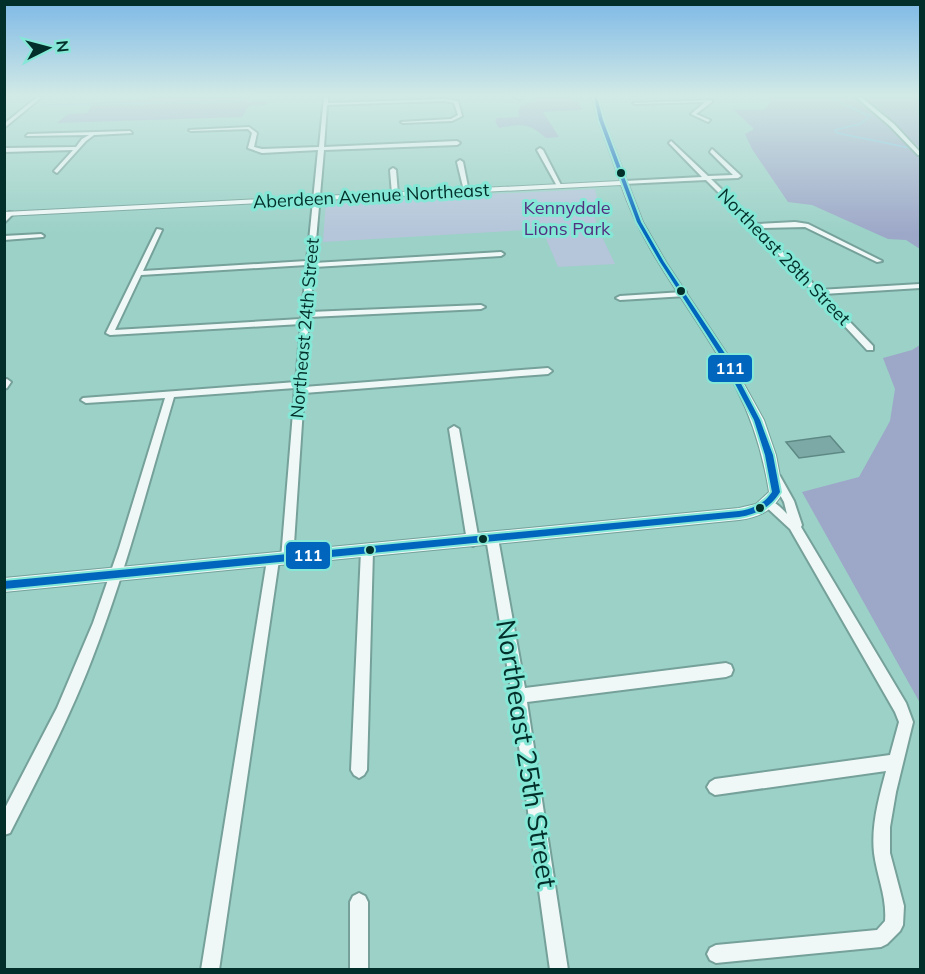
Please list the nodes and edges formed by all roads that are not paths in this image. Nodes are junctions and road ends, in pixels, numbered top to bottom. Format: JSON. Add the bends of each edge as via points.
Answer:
{"nodes":[{"id":1,"x":83,"y":142,"type":"edge"},
{"id":2,"x":252,"y":142,"type":"edge"},
{"id":3,"x":323,"y":142,"type":"edge"},
{"id":4,"x":611,"y":142,"type":"edge"},
{"id":5,"x":671,"y":142,"type":"dead end"},
{"id":6,"x":908,"y":142,"type":"edge"},
{"id":7,"x":457,"y":143,"type":"dead end"},
{"id":8,"x":77,"y":148,"type":"junction"},
{"id":9,"x":322,"y":149,"type":"junction"},
{"id":10,"x":4,"y":150,"type":"edge"},
{"id":11,"x":540,"y":150,"type":"dead end"},
{"id":12,"x":712,"y":152,"type":"dead end"},
{"id":13,"x":921,"y":154,"type":"edge"},
{"id":14,"x":460,"y":162,"type":"dead end"},
{"id":15,"x":393,"y":170,"type":"dead end"},
{"id":16,"x":57,"y":171,"type":"dead end"},
{"id":17,"x":707,"y":178,"type":"junction"},
{"id":18,"x":625,"y":183,"type":"junction"},
{"id":19,"x":560,"y":186,"type":"junction"},
{"id":20,"x":467,"y":191,"type":"junction"},
{"id":21,"x":395,"y":194,"type":"junction"},
{"id":22,"x":316,"y":198,"type":"junction"},
{"id":23,"x":8,"y":213,"type":"edge"},
{"id":24,"x":4,"y":221,"type":"edge"},
{"id":25,"x":755,"y":226,"type":"junction"},
{"id":26,"x":159,"y":230,"type":"dead end"},
{"id":27,"x":41,"y":236,"type":"dead end"},
{"id":28,"x":4,"y":238,"type":"edge"},
{"id":29,"x":501,"y":254,"type":"dead end"},
{"id":30,"x":879,"y":261,"type":"dead end"},
{"id":31,"x":310,"y":264,"type":"junction"},
{"id":32,"x":139,"y":273,"type":"junction"},
{"id":33,"x":921,"y":286,"type":"edge"},
{"id":34,"x":818,"y":292,"type":"junction"},
{"id":35,"x":684,"y":294,"type":"junction"},
{"id":36,"x":620,"y":298,"type":"dead end"},
{"id":37,"x":482,"y":307,"type":"dead end"},
{"id":38,"x":305,"y":318,"type":"junction"},
{"id":39,"x":870,"y":348,"type":"dead end"},
{"id":40,"x":548,"y":371,"type":"dead end"},
{"id":41,"x":301,"y":387,"type":"junction"},
{"id":42,"x":170,"y":395,"type":"junction"},
{"id":43,"x":86,"y":400,"type":"dead end"},
{"id":44,"x":454,"y":429,"type":"dead end"},
{"id":45,"x":773,"y":473,"type":"junction"},
{"id":46,"x":768,"y":504,"type":"junction"},
{"id":47,"x":799,"y":534,"type":"junction"},
{"id":48,"x":492,"y":538,"type":"junction"},
{"id":49,"x":473,"y":540,"type":"junction"},
{"id":50,"x":367,"y":551,"type":"junction"},
{"id":51,"x":280,"y":559,"type":"junction"},
{"id":52,"x":115,"y":574,"type":"junction"},
{"id":53,"x":4,"y":585,"type":"edge"},
{"id":54,"x":726,"y":670,"type":"dead end"},
{"id":55,"x":519,"y":696,"type":"junction"},
{"id":56,"x":896,"y":762,"type":"junction"},
{"id":57,"x":359,"y":770,"type":"dead end"},
{"id":58,"x":715,"y":787,"type":"dead end"},
{"id":59,"x":4,"y":827,"type":"edge"},
{"id":60,"x":359,"y":902,"type":"dead end"},
{"id":61,"x":716,"y":954,"type":"dead end"},
{"id":62,"x":210,"y":969,"type":"edge"},
{"id":63,"x":359,"y":969,"type":"edge"},
{"id":64,"x":559,"y":969,"type":"edge"}],
"edges":[{"from":1,"to":8,"type":"street"},
{"from":2,"to":9,"type":"street","via":[[254,150]]},
{"from":3,"to":9,"type":"street","name":"Northeast 24th Street"},
{"from":4,"to":18,"type":"street"},
{"from":5,"to":17,"type":"street","name":"Northeast 28th Street"},
{"from":6,"to":13,"type":"street"},
{"from":7,"to":9,"type":"street"},
{"from":8,"to":10,"type":"street"},
{"from":8,"to":16,"type":"street"},
{"from":9,"to":22,"type":"street","name":"Northeast 24th Street"},
{"from":11,"to":19,"type":"street"},
{"from":12,"to":17,"type":"street","name":"Aberdeen Avenue Northeast","via":[[738,176]]},
{"from":14,"to":20,"type":"street"},
{"from":15,"to":21,"type":"street"},
{"from":17,"to":18,"type":"street","name":"Aberdeen Avenue Northeast"},
{"from":17,"to":25,"type":"street","name":"Northeast 28th Street"},
{"from":18,"to":19,"type":"street","name":"Aberdeen Avenue Northeast"},
{"from":18,"to":35,"type":"street","via":[[641,228]]},
{"from":19,"to":20,"type":"street","name":"Aberdeen Avenue Northeast"},
{"from":20,"to":21,"type":"street","name":"Aberdeen Avenue Northeast"},
{"from":21,"to":22,"type":"street","name":"Aberdeen Avenue Northeast"},
{"from":22,"to":23,"type":"street","name":"Aberdeen Avenue Northeast"},
{"from":22,"to":31,"type":"street","name":"Northeast 24th Street"},
{"from":23,"to":24,"type":"street"},
{"from":25,"to":30,"type":"street","via":[[806,225]]},
{"from":25,"to":34,"type":"street","name":"Northeast 28th Street"},
{"from":26,"to":32,"type":"street"},
{"from":27,"to":28,"type":"street"},
{"from":29,"to":31,"type":"street"},
{"from":31,"to":32,"type":"street"},
{"from":31,"to":38,"type":"street","name":"Northeast 24th Street"},
{"from":32,"to":38,"type":"street","via":[[110,333]]},
{"from":33,"to":34,"type":"street"},
{"from":34,"to":39,"type":"street","name":"Northeast 28th Street"},
{"from":35,"to":36,"type":"street"},
{"from":35,"to":45,"type":"street","via":[[741,387]]},
{"from":37,"to":38,"type":"street"},
{"from":38,"to":41,"type":"street","name":"Northeast 24th Street"},
{"from":40,"to":41,"type":"street"},
{"from":41,"to":42,"type":"street"},
{"from":41,"to":51,"type":"street","name":"Northeast 24th Street"},
{"from":42,"to":43,"type":"street"},
{"from":42,"to":52,"type":"street"},
{"from":44,"to":49,"type":"street"},
{"from":45,"to":46,"type":"street","via":[[776,492]]},
{"from":45,"to":47,"type":"street","via":[[789,501]]},
{"from":46,"to":47,"type":"street","via":[[791,522]]},
{"from":46,"to":48,"type":"street","via":[[753,513]]},
{"from":47,"to":56,"type":"street","via":[[901,708],[906,722]]},
{"from":48,"to":49,"type":"street"},
{"from":48,"to":55,"type":"street","name":"Northeast 25th Street"},
{"from":49,"to":50,"type":"street"},
{"from":50,"to":51,"type":"street"},
{"from":50,"to":57,"type":"street"},
{"from":51,"to":52,"type":"street"},
{"from":51,"to":62,"type":"street","name":"Northeast 24th Street"},
{"from":52,"to":53,"type":"street"},
{"from":52,"to":59,"type":"street","via":[[70,696]]},
{"from":54,"to":55,"type":"street"},
{"from":55,"to":64,"type":"street","name":"Northeast 25th Street"},
{"from":56,"to":58,"type":"street"},
{"from":56,"to":61,"type":"street","via":[[882,827],[882,853],[895,906],[894,925],[881,938]]},
{"from":60,"to":63,"type":"street"}]}
